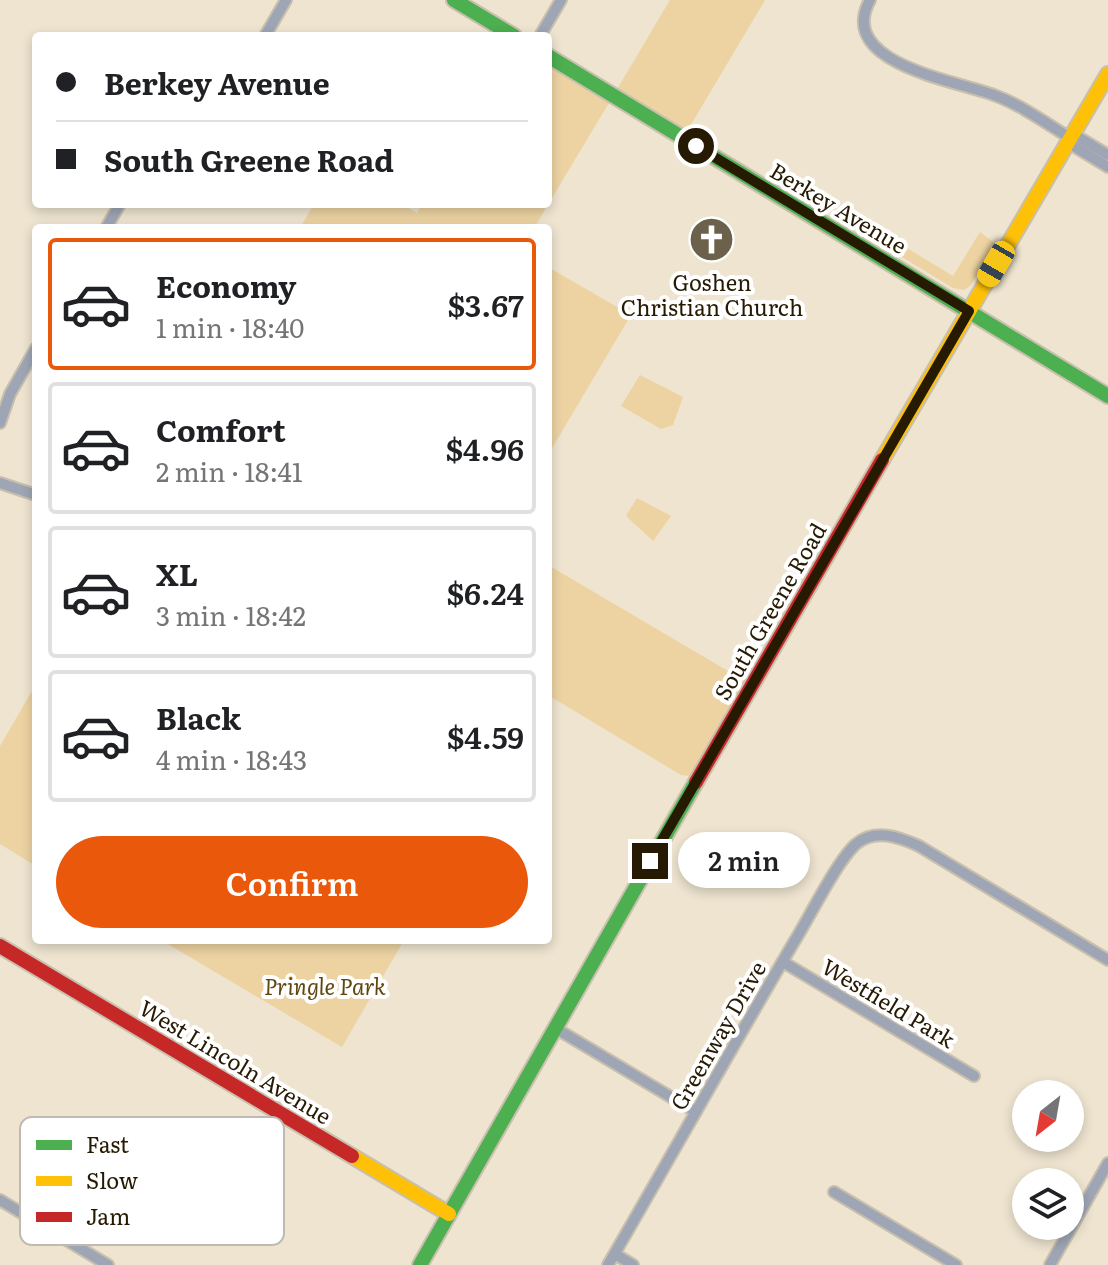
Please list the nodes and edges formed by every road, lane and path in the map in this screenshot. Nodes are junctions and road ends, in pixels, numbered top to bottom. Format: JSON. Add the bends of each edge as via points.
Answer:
{"nodes":[{"id":1,"x":286,"y":0,"type":"edge"},
{"id":2,"x":454,"y":0,"type":"edge"},
{"id":3,"x":561,"y":0,"type":"edge"},
{"id":4,"x":870,"y":0,"type":"edge"},
{"id":5,"x":267,"y":32,"type":"edge"},
{"id":6,"x":507,"y":32,"type":"edge"},
{"id":7,"x":542,"y":32,"type":"edge"},
{"id":8,"x":552,"y":58,"type":"edge"},
{"id":9,"x":1108,"y":74,"type":"edge"},
{"id":10,"x":1070,"y":138,"type":"junction"},
{"id":11,"x":1108,"y":155,"type":"edge"},
{"id":12,"x":1108,"y":167,"type":"edge"},
{"id":13,"x":969,"y":311,"type":"junction"},
{"id":14,"x":32,"y":355,"type":"edge"},
{"id":15,"x":1108,"y":396,"type":"edge"},
{"id":16,"x":0,"y":423,"type":"edge"},
{"id":17,"x":0,"y":483,"type":"edge"},
{"id":18,"x":32,"y":494,"type":"edge"},
{"id":19,"x":0,"y":946,"type":"edge"},
{"id":20,"x":1108,"y":960,"type":"edge"},
{"id":21,"x":783,"y":962,"type":"junction"},
{"id":22,"x":555,"y":1028,"type":"junction"},
{"id":23,"x":974,"y":1076,"type":"dead end"},
{"id":24,"x":696,"y":1112,"type":"junction"},
{"id":25,"x":1108,"y":1163,"type":"edge"},
{"id":26,"x":834,"y":1192,"type":"dead end"},
{"id":27,"x":0,"y":1200,"type":"edge"},
{"id":28,"x":20,"y":1212,"type":"edge"},
{"id":29,"x":449,"y":1214,"type":"junction"},
{"id":30,"x":75,"y":1245,"type":"edge"},
{"id":31,"x":615,"y":1254,"type":"junction"},
{"id":32,"x":108,"y":1265,"type":"edge"},
{"id":33,"x":420,"y":1265,"type":"edge"},
{"id":34,"x":608,"y":1265,"type":"edge"},
{"id":35,"x":633,"y":1265,"type":"edge"},
{"id":36,"x":956,"y":1265,"type":"edge"},
{"id":37,"x":1050,"y":1265,"type":"edge"}],
"edges":[{"from":1,"to":5,"type":"street"},
{"from":2,"to":6,"type":"street"},
{"from":3,"to":7,"type":"street"},
{"from":4,"to":10,"type":"street","via":[[865,29],[881,52],[928,77],[1006,100]]},
{"from":8,"to":13,"type":"street","name":"Berkey Avenue"},
{"from":9,"to":10,"type":"street","name":"South Greene Road"},
{"from":10,"to":11,"type":"street"},
{"from":10,"to":12,"type":"street"},
{"from":10,"to":13,"type":"street","name":"South Greene Road"},
{"from":13,"to":15,"type":"street","name":"Berkey Avenue"},
{"from":13,"to":22,"type":"street","name":"South Greene Road"},
{"from":14,"to":16,"type":"street"},
{"from":17,"to":18,"type":"street"},
{"from":19,"to":29,"type":"street","name":"West Lincoln Avenue"},
{"from":20,"to":21,"type":"street","name":"Greenway Drive","via":[[919,846],[893,836],[872,836],[849,851]]},
{"from":21,"to":23,"type":"street","name":"Westfield Park"},
{"from":21,"to":24,"type":"street","name":"Greenway Drive"},
{"from":22,"to":24,"type":"street"},
{"from":22,"to":29,"type":"street","name":"South Greene Road"},
{"from":24,"to":31,"type":"street","name":"Greenway Drive"},
{"from":25,"to":37,"type":"street"},
{"from":26,"to":36,"type":"street"},
{"from":27,"to":28,"type":"street"},
{"from":29,"to":33,"type":"street","name":"South Greene Road"},
{"from":30,"to":32,"type":"street"},
{"from":31,"to":34,"type":"street","name":"Greenway Drive"},
{"from":31,"to":35,"type":"street"}]}
